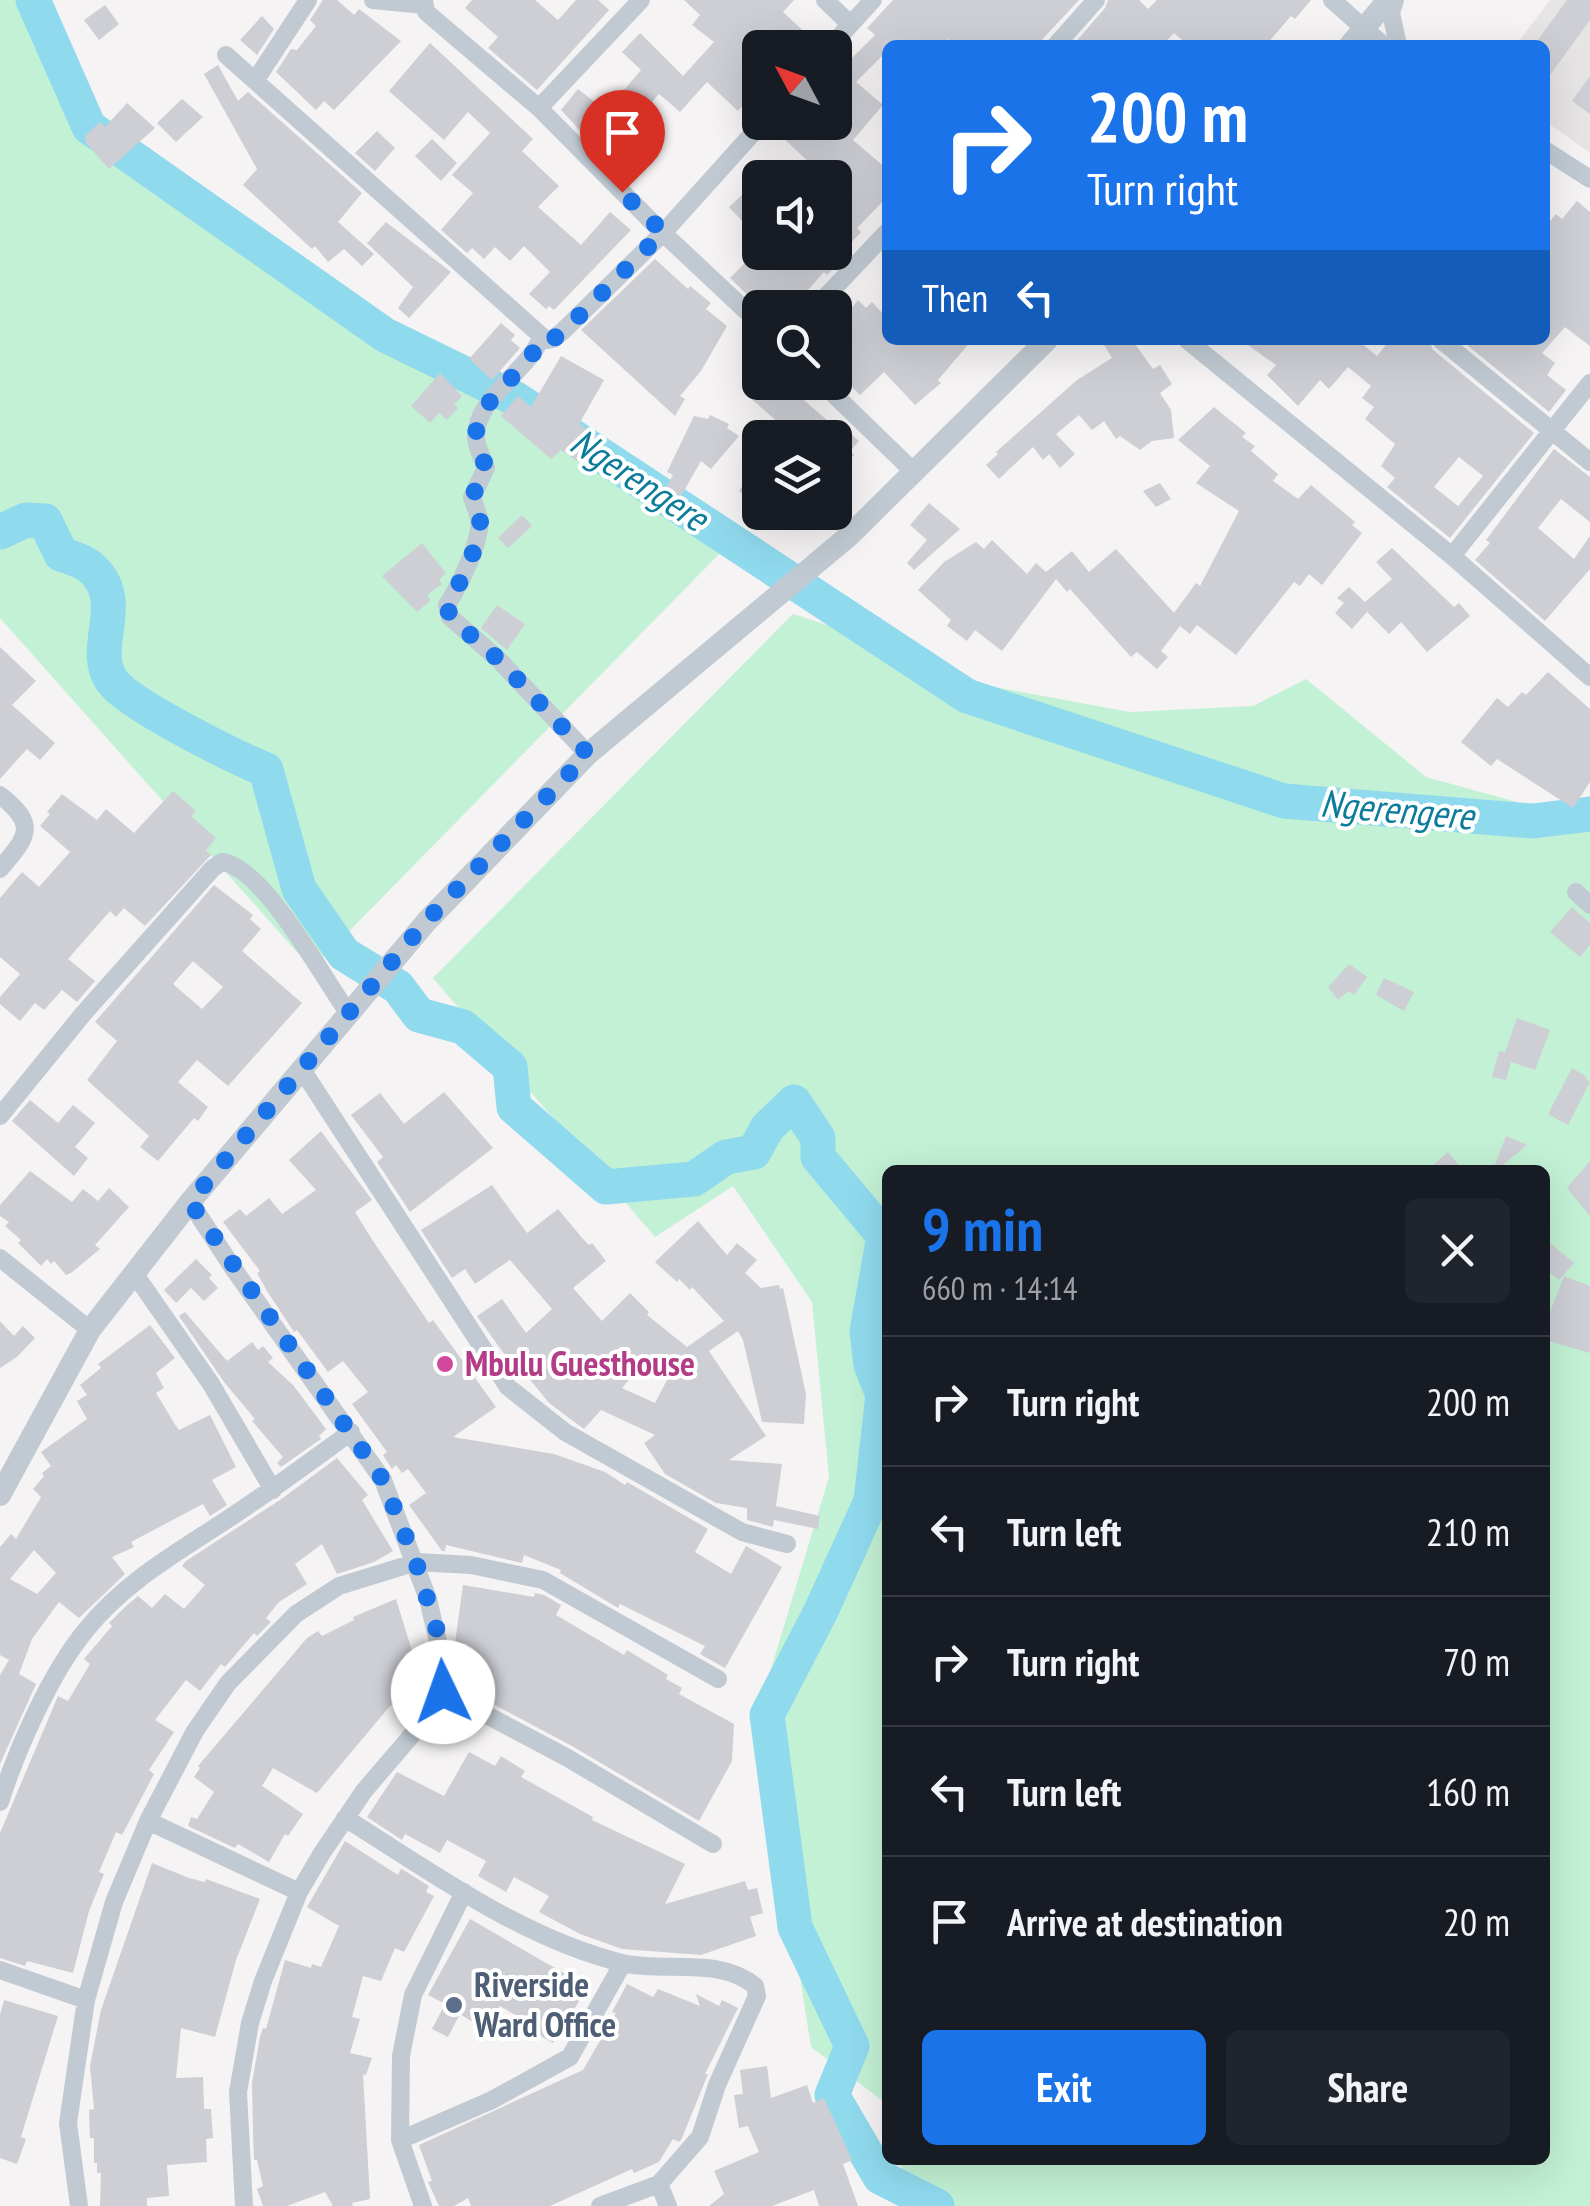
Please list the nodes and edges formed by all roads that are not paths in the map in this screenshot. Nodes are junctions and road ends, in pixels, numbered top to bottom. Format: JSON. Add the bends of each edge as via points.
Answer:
{"nodes":[{"id":1,"x":308,"y":0,"type":"edge"},
{"id":2,"x":373,"y":0,"type":"edge"},
{"id":3,"x":641,"y":0,"type":"edge"},
{"id":4,"x":825,"y":0,"type":"edge"},
{"id":5,"x":873,"y":0,"type":"edge"},
{"id":6,"x":1096,"y":0,"type":"edge"},
{"id":7,"x":1332,"y":0,"type":"edge"},
{"id":8,"x":1392,"y":0,"type":"edge"},
{"id":9,"x":424,"y":3,"type":"edge"},
{"id":10,"x":850,"y":24,"type":"junction"},
{"id":11,"x":845,"y":30,"type":"edge"},
{"id":12,"x":1060,"y":40,"type":"edge"},
{"id":13,"x":1366,"y":40,"type":"edge"},
{"id":14,"x":1397,"y":40,"type":"edge"},
{"id":15,"x":226,"y":55,"type":"dead end"},
{"id":16,"x":255,"y":80,"type":"junction"},
{"id":17,"x":540,"y":108,"type":"junction"},
{"id":18,"x":747,"y":140,"type":"edge"},
{"id":19,"x":1550,"y":153,"type":"edge"},
{"id":20,"x":1590,"y":178,"type":"edge"},
{"id":21,"x":663,"y":232,"type":"junction"},
{"id":22,"x":882,"y":238,"type":"edge"},
{"id":23,"x":833,"y":290,"type":"edge"},
{"id":24,"x":742,"y":307,"type":"edge"},
{"id":25,"x":541,"y":338,"type":"junction"},
{"id":26,"x":1042,"y":345,"type":"edge"},
{"id":27,"x":1193,"y":345,"type":"edge"},
{"id":28,"x":1447,"y":345,"type":"edge"},
{"id":29,"x":1590,"y":384,"type":"edge"},
{"id":30,"x":840,"y":400,"type":"edge"},
{"id":31,"x":1552,"y":432,"type":"junction"},
{"id":32,"x":1590,"y":462,"type":"edge"},
{"id":33,"x":913,"y":471,"type":"junction"},
{"id":34,"x":1452,"y":556,"type":"junction"},
{"id":35,"x":1590,"y":677,"type":"edge"},
{"id":36,"x":588,"y":754,"type":"junction"},
{"id":37,"x":0,"y":794,"type":"edge"},
{"id":38,"x":0,"y":869,"type":"edge"},
{"id":39,"x":350,"y":1014,"type":"junction"},
{"id":40,"x":302,"y":1068,"type":"junction"},
{"id":41,"x":0,"y":1116,"type":"edge"},
{"id":42,"x":190,"y":1202,"type":"junction"},
{"id":43,"x":0,"y":1258,"type":"edge"},
{"id":44,"x":134,"y":1273,"type":"junction"},
{"id":45,"x":90,"y":1330,"type":"junction"},
{"id":46,"x":351,"y":1432,"type":"junction"},
{"id":47,"x":272,"y":1490,"type":"junction"},
{"id":48,"x":0,"y":1496,"type":"edge"},
{"id":49,"x":787,"y":1544,"type":"dead end"},
{"id":50,"x":416,"y":1562,"type":"junction"},
{"id":51,"x":718,"y":1680,"type":"dead end"},
{"id":52,"x":443,"y":1692,"type":"junction"},
{"id":53,"x":0,"y":1802,"type":"edge"},
{"id":54,"x":345,"y":1818,"type":"junction"},
{"id":55,"x":148,"y":1822,"type":"junction"},
{"id":56,"x":713,"y":1844,"type":"dead end"},
{"id":57,"x":299,"y":1892,"type":"junction"},
{"id":58,"x":464,"y":1892,"type":"junction"},
{"id":59,"x":623,"y":1963,"type":"junction"},
{"id":60,"x":0,"y":1970,"type":"edge"},
{"id":61,"x":86,"y":2000,"type":"junction"},
{"id":62,"x":400,"y":2140,"type":"junction"},
{"id":63,"x":659,"y":2184,"type":"junction"},
{"id":64,"x":79,"y":2206,"type":"edge"},
{"id":65,"x":244,"y":2206,"type":"edge"},
{"id":66,"x":422,"y":2206,"type":"edge"},
{"id":67,"x":600,"y":2206,"type":"edge"},
{"id":68,"x":668,"y":2206,"type":"edge"}],
"edges":[{"from":1,"to":16,"type":"street"},
{"from":2,"to":9,"type":"street"},
{"from":3,"to":17,"type":"street"},
{"from":4,"to":10,"type":"street"},
{"from":5,"to":10,"type":"street"},
{"from":6,"to":12,"type":"street"},
{"from":7,"to":13,"type":"street"},
{"from":8,"to":13,"type":"street"},
{"from":8,"to":14,"type":"street"},
{"from":9,"to":17,"type":"street","via":[[426,12]]},
{"from":10,"to":11,"type":"street"},
{"from":15,"to":16,"type":"street"},
{"from":16,"to":25,"type":"street"},
{"from":17,"to":21,"type":"street"},
{"from":18,"to":21,"type":"street"},
{"from":19,"to":20,"type":"street"},
{"from":21,"to":24,"type":"street"},
{"from":21,"to":25,"type":"street","via":[[564,331]]},
{"from":22,"to":23,"type":"street"},
{"from":25,"to":36,"type":"street","via":[[490,402],[478,429],[486,468],[472,497],[480,527],[447,605],[450,617]]},
{"from":26,"to":33,"type":"street"},
{"from":27,"to":34,"type":"street"},
{"from":28,"to":31,"type":"street"},
{"from":29,"to":31,"type":"street"},
{"from":30,"to":33,"type":"street"},
{"from":31,"to":32,"type":"street"},
{"from":31,"to":34,"type":"street"},
{"from":33,"to":36,"type":"street","via":[[850,535]]},
{"from":34,"to":35,"type":"street"},
{"from":36,"to":39,"type":"street","via":[[468,875]]},
{"from":37,"to":38,"type":"street","via":[[28,828]]},
{"from":39,"to":40,"type":"street"},
{"from":39,"to":41,"type":"street","via":[[279,910],[238,868],[222,862]]},
{"from":40,"to":42,"type":"street"},
{"from":40,"to":49,"type":"street","via":[[508,1386],[565,1432],[742,1532]]},
{"from":42,"to":44,"type":"street"},
{"from":42,"to":46,"type":"street"},
{"from":43,"to":45,"type":"street"},
{"from":44,"to":45,"type":"street"},
{"from":44,"to":47,"type":"street","via":[[211,1384]]},
{"from":45,"to":48,"type":"street"},
{"from":46,"to":47,"type":"street"},
{"from":46,"to":50,"type":"street","via":[[383,1480]]},
{"from":47,"to":53,"type":"street","via":[[163,1558],[94,1620],[52,1683]]},
{"from":50,"to":51,"type":"street","via":[[543,1580]]},
{"from":50,"to":52,"type":"street","via":[[445,1665]]},
{"from":50,"to":55,"type":"street","via":[[339,1586],[296,1614],[228,1683],[194,1731]]},
{"from":52,"to":54,"type":"street"},
{"from":52,"to":56,"type":"street"},
{"from":54,"to":57,"type":"street"},
{"from":54,"to":58,"type":"street"},
{"from":55,"to":57,"type":"street"},
{"from":55,"to":61,"type":"street","via":[[114,1902]]},
{"from":57,"to":65,"type":"street","via":[[262,1981],[243,2058],[238,2124]]},
{"from":58,"to":59,"type":"street","via":[[536,1931]]},
{"from":58,"to":62,"type":"street","via":[[413,1995],[401,2056]]},
{"from":59,"to":62,"type":"street","via":[[570,2058]]},
{"from":59,"to":63,"type":"street","via":[[728,1971],[755,1986],[757,1996],[700,2138]]},
{"from":60,"to":61,"type":"street"},
{"from":61,"to":64,"type":"street","via":[[68,2122]]},
{"from":62,"to":66,"type":"street"},
{"from":63,"to":67,"type":"street"},
{"from":63,"to":68,"type":"street"}]}
